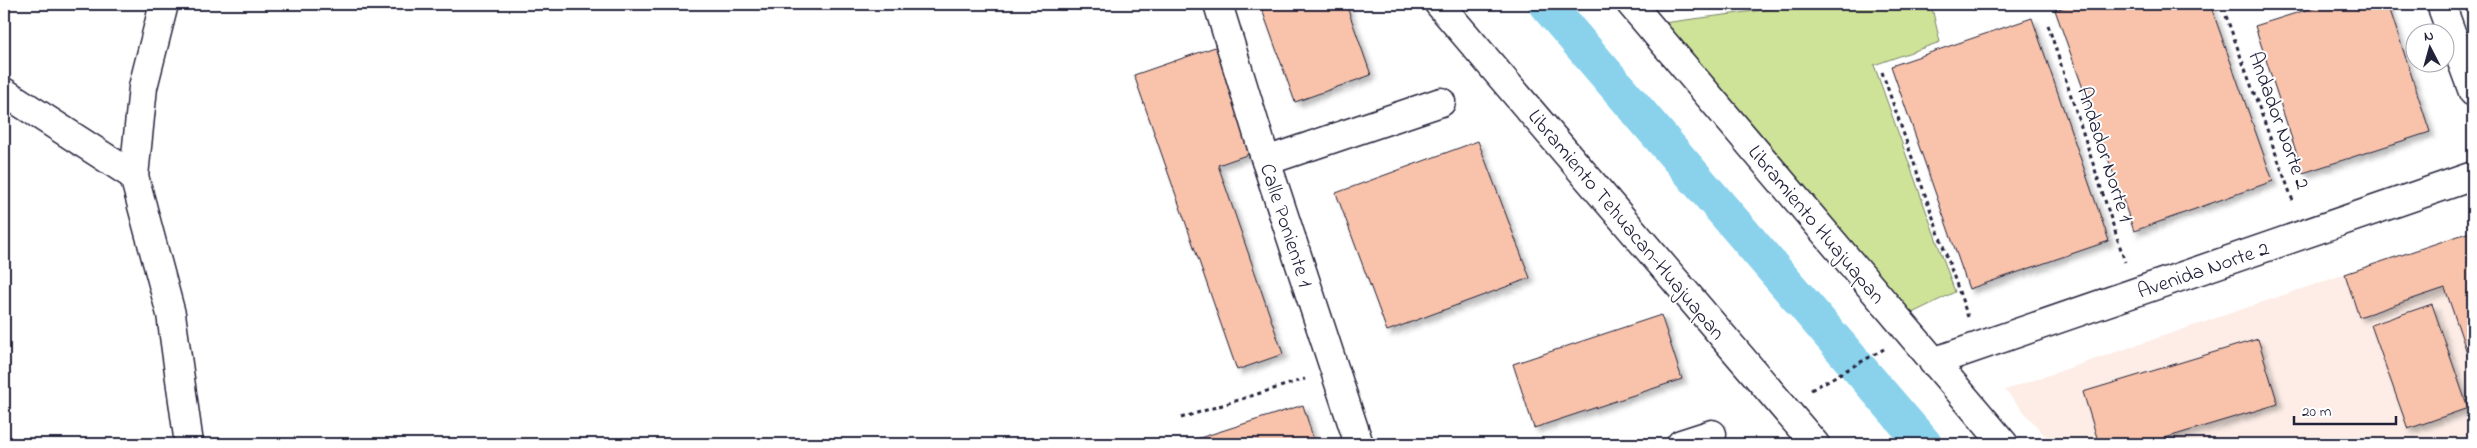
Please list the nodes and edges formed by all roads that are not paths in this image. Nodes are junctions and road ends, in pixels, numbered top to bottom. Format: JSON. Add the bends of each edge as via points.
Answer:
{"nodes":[{"id":1,"x":164,"y":4,"type":"edge"},
{"id":2,"x":1218,"y":4,"type":"edge"},
{"id":3,"x":1439,"y":4,"type":"edge"},
{"id":4,"x":1631,"y":4,"type":"edge"},
{"id":5,"x":2443,"y":10,"type":"dead end"},
{"id":6,"x":4,"y":92,"type":"edge"},
{"id":7,"x":2473,"y":92,"type":"edge"},
{"id":8,"x":1441,"y":102,"type":"dead end"},
{"id":9,"x":1266,"y":161,"type":"junction"},
{"id":10,"x":134,"y":176,"type":"junction"},
{"id":11,"x":2473,"y":176,"type":"edge"},
{"id":12,"x":1932,"y":362,"type":"junction"},
{"id":13,"x":1712,"y":434,"type":"dead end"},
{"id":14,"x":188,"y":444,"type":"edge"},
{"id":15,"x":1359,"y":444,"type":"edge"},
{"id":16,"x":1681,"y":444,"type":"edge"},
{"id":17,"x":1815,"y":444,"type":"edge"},
{"id":18,"x":2004,"y":444,"type":"edge"}],
"edges":[{"from":1,"to":10,"type":"street","via":[[143,87]]},
{"from":2,"to":9,"type":"street","name":"Calle Poniente 1"},
{"from":3,"to":17,"type":"street","name":"Libramiento Tehuacan-Huajuapan"},
{"from":4,"to":12,"type":"street","name":"Libramiento Huajuapan"},
{"from":5,"to":7,"type":"street"},
{"from":6,"to":10,"type":"street"},
{"from":8,"to":9,"type":"street"},
{"from":9,"to":15,"type":"street","name":"Calle Poniente 1"},
{"from":10,"to":14,"type":"street","via":[[171,314]]},
{"from":11,"to":12,"type":"street","name":"Avenida Norte 2"},
{"from":12,"to":18,"type":"street","name":"Libramiento Huajuapan"},
{"from":13,"to":16,"type":"street"}]}
